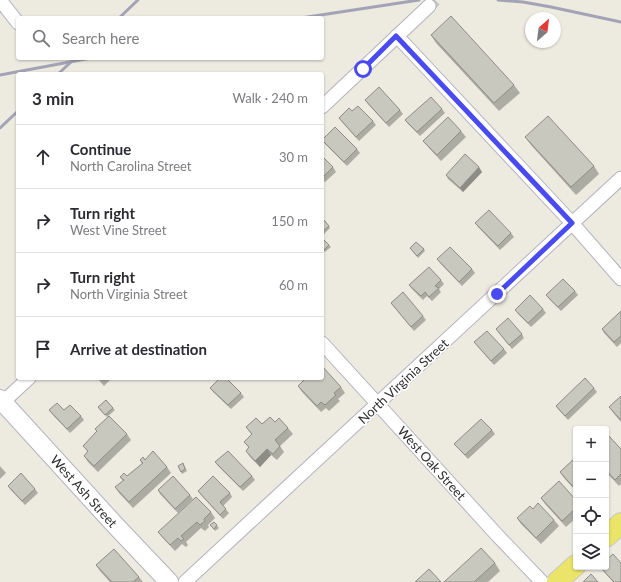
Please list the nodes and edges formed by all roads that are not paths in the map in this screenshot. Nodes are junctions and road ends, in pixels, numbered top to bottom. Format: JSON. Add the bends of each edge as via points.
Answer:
{"nodes":[{"id":1,"x":0,"y":0,"type":"edge"},
{"id":2,"x":429,"y":6,"type":"tunnel mouth"},
{"id":3,"x":16,"y":20,"type":"edge"},
{"id":4,"x":396,"y":36,"type":"junction"},
{"id":5,"x":324,"y":105,"type":"edge"},
{"id":6,"x":621,"y":178,"type":"edge"},
{"id":7,"x":572,"y":223,"type":"junction"},
{"id":8,"x":621,"y":279,"type":"edge"},
{"id":9,"x":324,"y":345,"type":"edge"},
{"id":10,"x":27,"y":380,"type":"edge"},
{"id":11,"x":2,"y":400,"type":"edge"},
{"id":12,"x":378,"y":404,"type":"junction"},
{"id":13,"x":621,"y":523,"type":"edge"},
{"id":14,"x":609,"y":534,"type":"edge"},
{"id":15,"x":573,"y":568,"type":"edge"},
{"id":16,"x":169,"y":582,"type":"edge"},
{"id":17,"x":185,"y":582,"type":"edge"},
{"id":18,"x":542,"y":582,"type":"edge"},
{"id":19,"x":557,"y":582,"type":"edge"}],
"edges":[{"from":1,"to":3,"type":"street"},
{"from":2,"to":4,"type":"street"},
{"from":4,"to":5,"type":"street"},
{"from":4,"to":7,"type":"street"},
{"from":6,"to":7,"type":"street","name":"North Virginia Street"},
{"from":7,"to":8,"type":"street"},
{"from":7,"to":12,"type":"street","name":"North Virginia Street"},
{"from":9,"to":12,"type":"street","name":"West Oak Street"},
{"from":10,"to":11,"type":"street"},
{"from":11,"to":16,"type":"main road","name":"West Ash Street"},
{"from":12,"to":17,"type":"street","name":"North Virginia Street"},
{"from":12,"to":18,"type":"street","name":"West Oak Street"},
{"from":13,"to":14,"type":"main road"},
{"from":15,"to":19,"type":"main road"}]}
